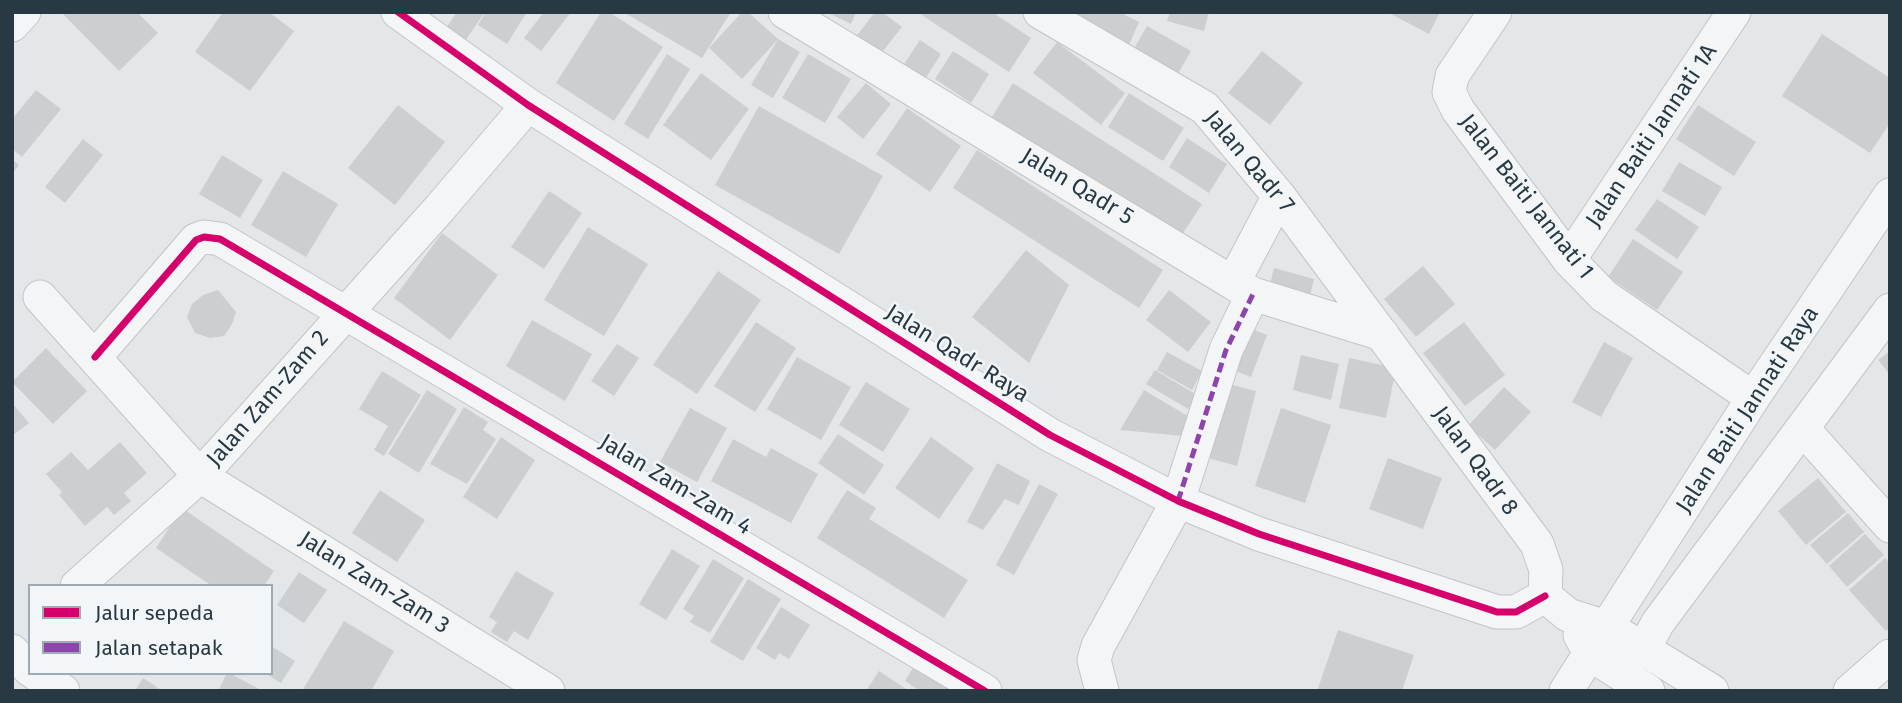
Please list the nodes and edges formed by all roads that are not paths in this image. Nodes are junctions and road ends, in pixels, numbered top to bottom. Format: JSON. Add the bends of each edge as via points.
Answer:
{"nodes":[{"id":1,"x":24,"y":12,"type":"edge"},
{"id":2,"x":398,"y":12,"type":"edge"},
{"id":3,"x":785,"y":12,"type":"edge"},
{"id":4,"x":1040,"y":12,"type":"edge"},
{"id":5,"x":1495,"y":12,"type":"edge"},
{"id":6,"x":1734,"y":12,"type":"edge"},
{"id":7,"x":12,"y":25,"type":"edge"},
{"id":8,"x":528,"y":105,"type":"junction"},
{"id":9,"x":1890,"y":194,"type":"edge"},
{"id":10,"x":1279,"y":196,"type":"junction"},
{"id":11,"x":1569,"y":260,"type":"junction"},
{"id":12,"x":1243,"y":288,"type":"junction"},
{"id":13,"x":40,"y":297,"type":"dead end"},
{"id":14,"x":1890,"y":310,"type":"edge"},
{"id":15,"x":345,"y":312,"type":"junction"},
{"id":16,"x":1382,"y":334,"type":"junction"},
{"id":17,"x":95,"y":358,"type":"junction"},
{"id":18,"x":1753,"y":398,"type":"junction"},
{"id":19,"x":1803,"y":429,"type":"junction"},
{"id":20,"x":200,"y":476,"type":"junction"},
{"id":21,"x":1178,"y":501,"type":"junction"},
{"id":22,"x":1890,"y":526,"type":"edge"},
{"id":23,"x":79,"y":584,"type":"edge"},
{"id":24,"x":1556,"y":606,"type":"junction"},
{"id":25,"x":1609,"y":628,"type":"junction"},
{"id":26,"x":28,"y":632,"type":"edge"},
{"id":27,"x":12,"y":646,"type":"edge"},
{"id":28,"x":12,"y":651,"type":"edge"},
{"id":29,"x":1591,"y":655,"type":"junction"},
{"id":30,"x":1890,"y":656,"type":"edge"},
{"id":31,"x":28,"y":668,"type":"edge"},
{"id":32,"x":38,"y":675,"type":"edge"},
{"id":33,"x":1633,"y":677,"type":"edge"},
{"id":34,"x":63,"y":691,"type":"edge"},
{"id":35,"x":548,"y":691,"type":"edge"},
{"id":36,"x":985,"y":691,"type":"edge"},
{"id":37,"x":1102,"y":691,"type":"edge"},
{"id":38,"x":1566,"y":691,"type":"edge"},
{"id":39,"x":1712,"y":691,"type":"edge"},
{"id":40,"x":1850,"y":691,"type":"edge"}],
"edges":[{"from":1,"to":7,"type":"street"},
{"from":2,"to":8,"type":"street","name":"Jalan Qadr Raya"},
{"from":3,"to":12,"type":"street","name":"Jalan Qadr 5"},
{"from":4,"to":10,"type":"street","name":"Jalan Qadr 7","via":[[1205,108]]},
{"from":5,"to":11,"type":"street","name":"Jalan Baiti Jannati 1","via":[[1452,76],[1449,92]]},
{"from":6,"to":11,"type":"street","name":"Jalan Baiti Jannati 1A"},
{"from":8,"to":15,"type":"street","name":"Jalan Zam-Zam 2"},
{"from":8,"to":21,"type":"street","name":"Jalan Qadr Raya","via":[[1050,435]]},
{"from":9,"to":18,"type":"street","name":"Jalan Baiti Jannati Raya"},
{"from":10,"to":12,"type":"street"},
{"from":10,"to":16,"type":"street","name":"Jalan Qadr 7"},
{"from":11,"to":18,"type":"street","name":"Jalan Baiti Jannati 1","via":[[1604,296]]},
{"from":12,"to":16,"type":"street","name":"Jalan Qadr 5"},
{"from":12,"to":21,"type":"street"},
{"from":13,"to":17,"type":"street","name":"Jalan Zam-Zam 3"},
{"from":14,"to":19,"type":"street"},
{"from":15,"to":17,"type":"street","name":"Jalan Zam-Zam 4","via":[[220,239],[204,237],[196,240]]},
{"from":15,"to":20,"type":"street","name":"Jalan Zam-Zam 2"},
{"from":15,"to":36,"type":"street","name":"Jalan Zam-Zam 4"},
{"from":16,"to":24,"type":"street","name":"Jalan Qadr 8","via":[[1536,544]]},
{"from":17,"to":20,"type":"street","name":"Jalan Zam-Zam 3"},
{"from":18,"to":25,"type":"street","name":"Jalan Baiti Jannati Raya"},
{"from":19,"to":22,"type":"street"},
{"from":19,"to":33,"type":"street","via":[[1657,624]]},
{"from":20,"to":23,"type":"street","name":"Jalan Zam-Zam 2"},
{"from":20,"to":35,"type":"street","name":"Jalan Zam-Zam 3"},
{"from":21,"to":24,"type":"street","name":"Jalan Qadr Raya","via":[[1259,534],[1497,612]]},
{"from":21,"to":37,"type":"street","via":[[1098,646],[1094,660]]},
{"from":24,"to":25,"type":"street"},
{"from":24,"to":29,"type":"street"},
{"from":25,"to":29,"type":"street","name":"Jalan Baiti Jannati Raya"},
{"from":25,"to":33,"type":"street"},
{"from":26,"to":27,"type":"street"},
{"from":28,"to":31,"type":"street"},
{"from":29,"to":33,"type":"street"},
{"from":29,"to":38,"type":"street","name":"Jalan Baiti Jannati Raya"},
{"from":30,"to":40,"type":"street"},
{"from":32,"to":34,"type":"street"},
{"from":33,"to":39,"type":"street"}]}
